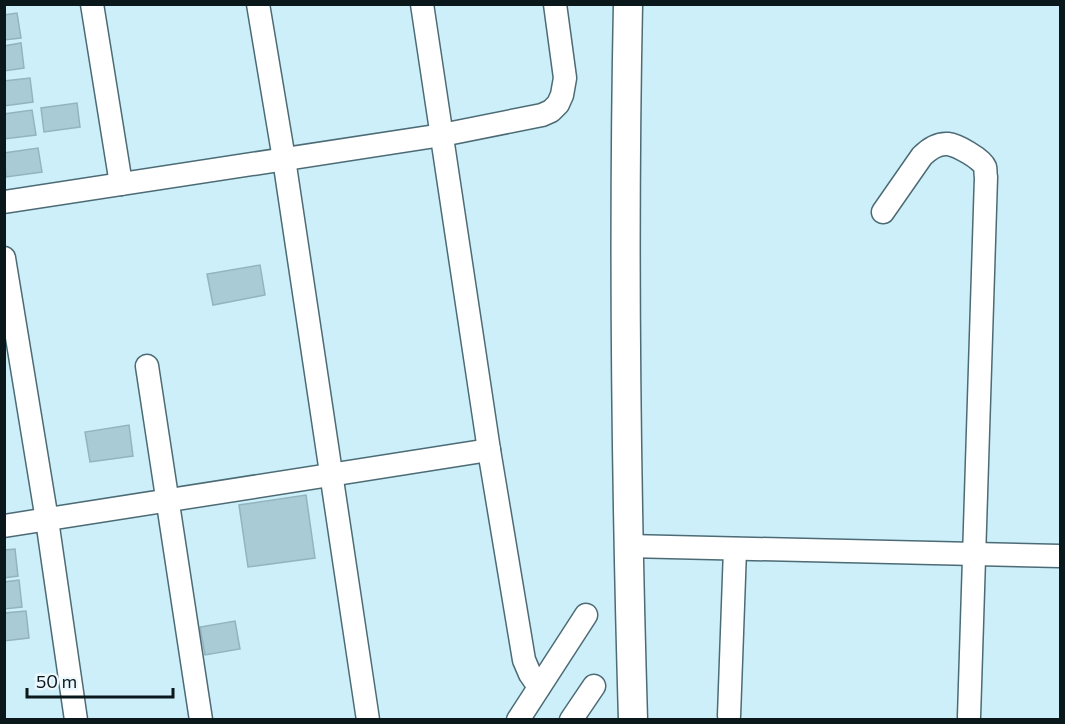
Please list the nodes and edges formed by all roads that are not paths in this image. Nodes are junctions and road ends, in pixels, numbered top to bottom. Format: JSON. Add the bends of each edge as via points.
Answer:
{"nodes":[{"id":1,"x":92,"y":4,"type":"edge"},
{"id":2,"x":258,"y":4,"type":"edge"},
{"id":3,"x":422,"y":4,"type":"edge"},
{"id":4,"x":555,"y":4,"type":"edge"},
{"id":5,"x":628,"y":4,"type":"edge"},
{"id":6,"x":442,"y":135,"type":"junction"},
{"id":7,"x":284,"y":159,"type":"junction"},
{"id":8,"x":121,"y":184,"type":"junction"},
{"id":9,"x":4,"y":201,"type":"edge"},
{"id":10,"x":883,"y":212,"type":"dead end"},
{"id":11,"x":4,"y":258,"type":"edge"},
{"id":12,"x":147,"y":366,"type":"dead end"},
{"id":13,"x":489,"y":450,"type":"junction"},
{"id":14,"x":331,"y":475,"type":"junction"},
{"id":15,"x":167,"y":501,"type":"junction"},
{"id":16,"x":47,"y":520,"type":"junction"},
{"id":17,"x":4,"y":526,"type":"edge"},
{"id":18,"x":628,"y":546,"type":"junction"},
{"id":19,"x":735,"y":549,"type":"junction"},
{"id":20,"x":974,"y":554,"type":"junction"},
{"id":21,"x":1060,"y":556,"type":"edge"},
{"id":22,"x":586,"y":615,"type":"dead end"},
{"id":23,"x":594,"y":686,"type":"dead end"},
{"id":24,"x":539,"y":687,"type":"junction"},
{"id":25,"x":527,"y":716,"type":"edge"},
{"id":26,"x":729,"y":716,"type":"dead end"},
{"id":27,"x":969,"y":717,"type":"dead end"},
{"id":28,"x":76,"y":720,"type":"edge"},
{"id":29,"x":201,"y":720,"type":"edge"},
{"id":30,"x":368,"y":720,"type":"edge"},
{"id":31,"x":571,"y":720,"type":"edge"},
{"id":32,"x":633,"y":720,"type":"edge"}],
"edges":[{"from":1,"to":8,"type":"lane"},
{"from":2,"to":7,"type":"lane"},
{"from":3,"to":6,"type":"lane"},
{"from":4,"to":6,"type":"lane","via":[[565,78],[558,104],[542,115]]},
{"from":5,"to":18,"type":"main road"},
{"from":6,"to":7,"type":"lane"},
{"from":6,"to":13,"type":"lane"},
{"from":7,"to":8,"type":"lane"},
{"from":7,"to":14,"type":"lane"},
{"from":8,"to":9,"type":"lane"},
{"from":10,"to":20,"type":"lane","via":[[928,150],[949,144],[974,155],[985,166]]},
{"from":11,"to":16,"type":"lane"},
{"from":12,"to":15,"type":"lane"},
{"from":13,"to":14,"type":"lane"},
{"from":13,"to":24,"type":"lane","via":[[524,660]]},
{"from":14,"to":15,"type":"lane"},
{"from":14,"to":30,"type":"lane"},
{"from":15,"to":16,"type":"lane"},
{"from":15,"to":29,"type":"lane"},
{"from":16,"to":17,"type":"lane"},
{"from":16,"to":28,"type":"lane"},
{"from":18,"to":19,"type":"lane"},
{"from":18,"to":32,"type":"main road"},
{"from":19,"to":20,"type":"lane"},
{"from":19,"to":26,"type":"lane"},
{"from":20,"to":21,"type":"lane"},
{"from":20,"to":27,"type":"lane"},
{"from":22,"to":24,"type":"lane"},
{"from":23,"to":31,"type":"lane"},
{"from":24,"to":25,"type":"lane"}]}
